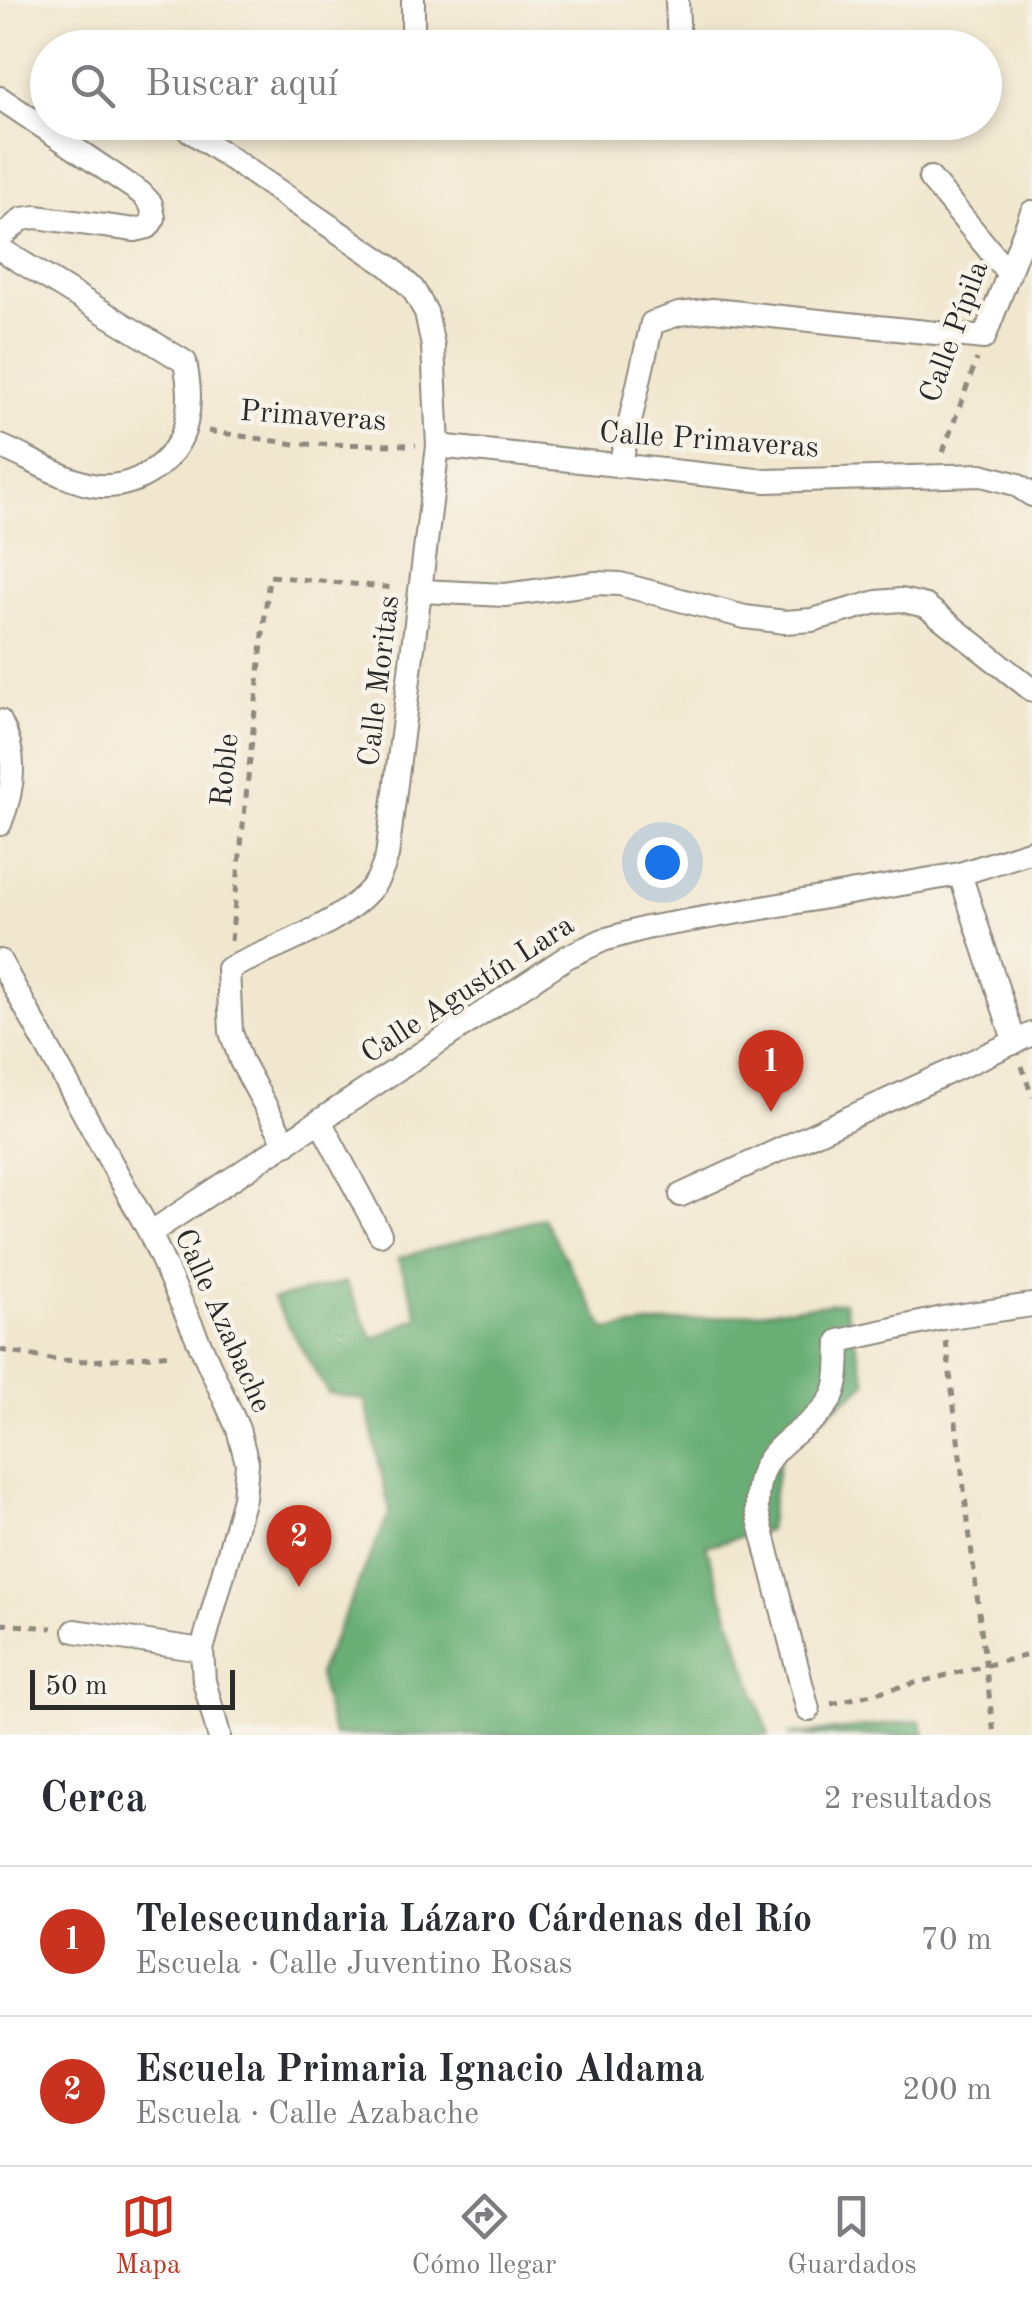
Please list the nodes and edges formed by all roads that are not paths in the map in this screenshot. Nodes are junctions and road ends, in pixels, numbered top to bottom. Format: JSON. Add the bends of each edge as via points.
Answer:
{"nodes":[{"id":1,"x":413,"y":0,"type":"edge"},
{"id":2,"x":677,"y":0,"type":"edge"},
{"id":3,"x":412,"y":30,"type":"edge"},
{"id":4,"x":678,"y":30,"type":"edge"},
{"id":5,"x":0,"y":98,"type":"edge"},
{"id":6,"x":30,"y":118,"type":"edge"},
{"id":7,"x":63,"y":140,"type":"edge"},
{"id":8,"x":203,"y":140,"type":"edge"},
{"id":9,"x":930,"y":178,"type":"dead end"},
{"id":10,"x":1032,"y":212,"type":"edge"},
{"id":11,"x":0,"y":238,"type":"edge"},
{"id":12,"x":0,"y":249,"type":"edge"},
{"id":13,"x":1009,"y":274,"type":"junction"},
{"id":14,"x":0,"y":446,"type":"edge"},
{"id":15,"x":438,"y":446,"type":"junction"},
{"id":16,"x":620,"y":466,"type":"junction"},
{"id":17,"x":1032,"y":495,"type":"edge"},
{"id":18,"x":422,"y":591,"type":"junction"},
{"id":19,"x":1032,"y":690,"type":"edge"},
{"id":20,"x":0,"y":721,"type":"edge"},
{"id":21,"x":0,"y":824,"type":"edge"},
{"id":22,"x":1032,"y":850,"type":"edge"},
{"id":23,"x":960,"y":874,"type":"junction"},
{"id":24,"x":0,"y":961,"type":"edge"},
{"id":25,"x":1023,"y":1038,"type":"edge"},
{"id":26,"x":320,"y":1121,"type":"junction"},
{"id":27,"x":286,"y":1144,"type":"junction"},
{"id":28,"x":681,"y":1194,"type":"dead end"},
{"id":29,"x":150,"y":1233,"type":"junction"},
{"id":30,"x":380,"y":1234,"type":"dead end"},
{"id":31,"x":1032,"y":1305,"type":"edge"},
{"id":32,"x":75,"y":1630,"type":"road end"},
{"id":33,"x":202,"y":1650,"type":"junction"},
{"id":34,"x":808,"y":1710,"type":"road end"},
{"id":35,"x":219,"y":1735,"type":"edge"}],
"edges":[{"from":1,"to":3,"type":"street"},
{"from":2,"to":4,"type":"street"},
{"from":5,"to":6,"type":"street"},
{"from":7,"to":11,"type":"street","via":[[142,192],[154,218],[136,230],[36,217],[22,219]]},
{"from":8,"to":15,"type":"street","name":"Calle Moritas","via":[[412,289],[426,312],[433,346]]},
{"from":9,"to":13,"type":"street"},
{"from":10,"to":13,"type":"street","name":"Calle Pípila"},
{"from":12,"to":14,"type":"street","via":[[185,362],[191,389],[186,428],[167,458],[138,481],[90,485]]},
{"from":13,"to":16,"type":"street","name":"Calle Pípila","via":[[984,338],[713,310],[652,324]]},
{"from":15,"to":16,"type":"street","name":"Calle Primaveras"},
{"from":15,"to":18,"type":"street","name":"Calle Moritas"},
{"from":16,"to":17,"type":"street","name":"Calle Primaveras","via":[[766,481],[982,475]]},
{"from":18,"to":19,"type":"street","via":[[505,595],[620,584],[785,622],[901,600],[926,606]]},
{"from":18,"to":27,"type":"street","name":"Calle Moritas","via":[[388,856],[376,884],[332,919],[228,969],[230,1032]]},
{"from":20,"to":21,"type":"street","via":[[14,778]]},
{"from":22,"to":23,"type":"street","name":"Calle Agustín Lara"},
{"from":23,"to":25,"type":"street"},
{"from":23,"to":26,"type":"street","name":"Calle Agustín Lara","via":[[603,940],[567,957]]},
{"from":24,"to":29,"type":"street","name":"Calle Azabache"},
{"from":25,"to":28,"type":"street"},
{"from":26,"to":27,"type":"street","name":"Calle Agustín Lara"},
{"from":26,"to":30,"type":"street"},
{"from":27,"to":29,"type":"street","name":"Calle Agustín Lara"},
{"from":29,"to":33,"type":"street","name":"Calle Azabache","via":[[238,1429],[246,1463],[244,1498]]},
{"from":31,"to":34,"type":"street","via":[[839,1342],[836,1382],[824,1410],[762,1467],[757,1511]]},
{"from":32,"to":33,"type":"street"},
{"from":33,"to":35,"type":"street","name":"Calle Azabache"}]}
